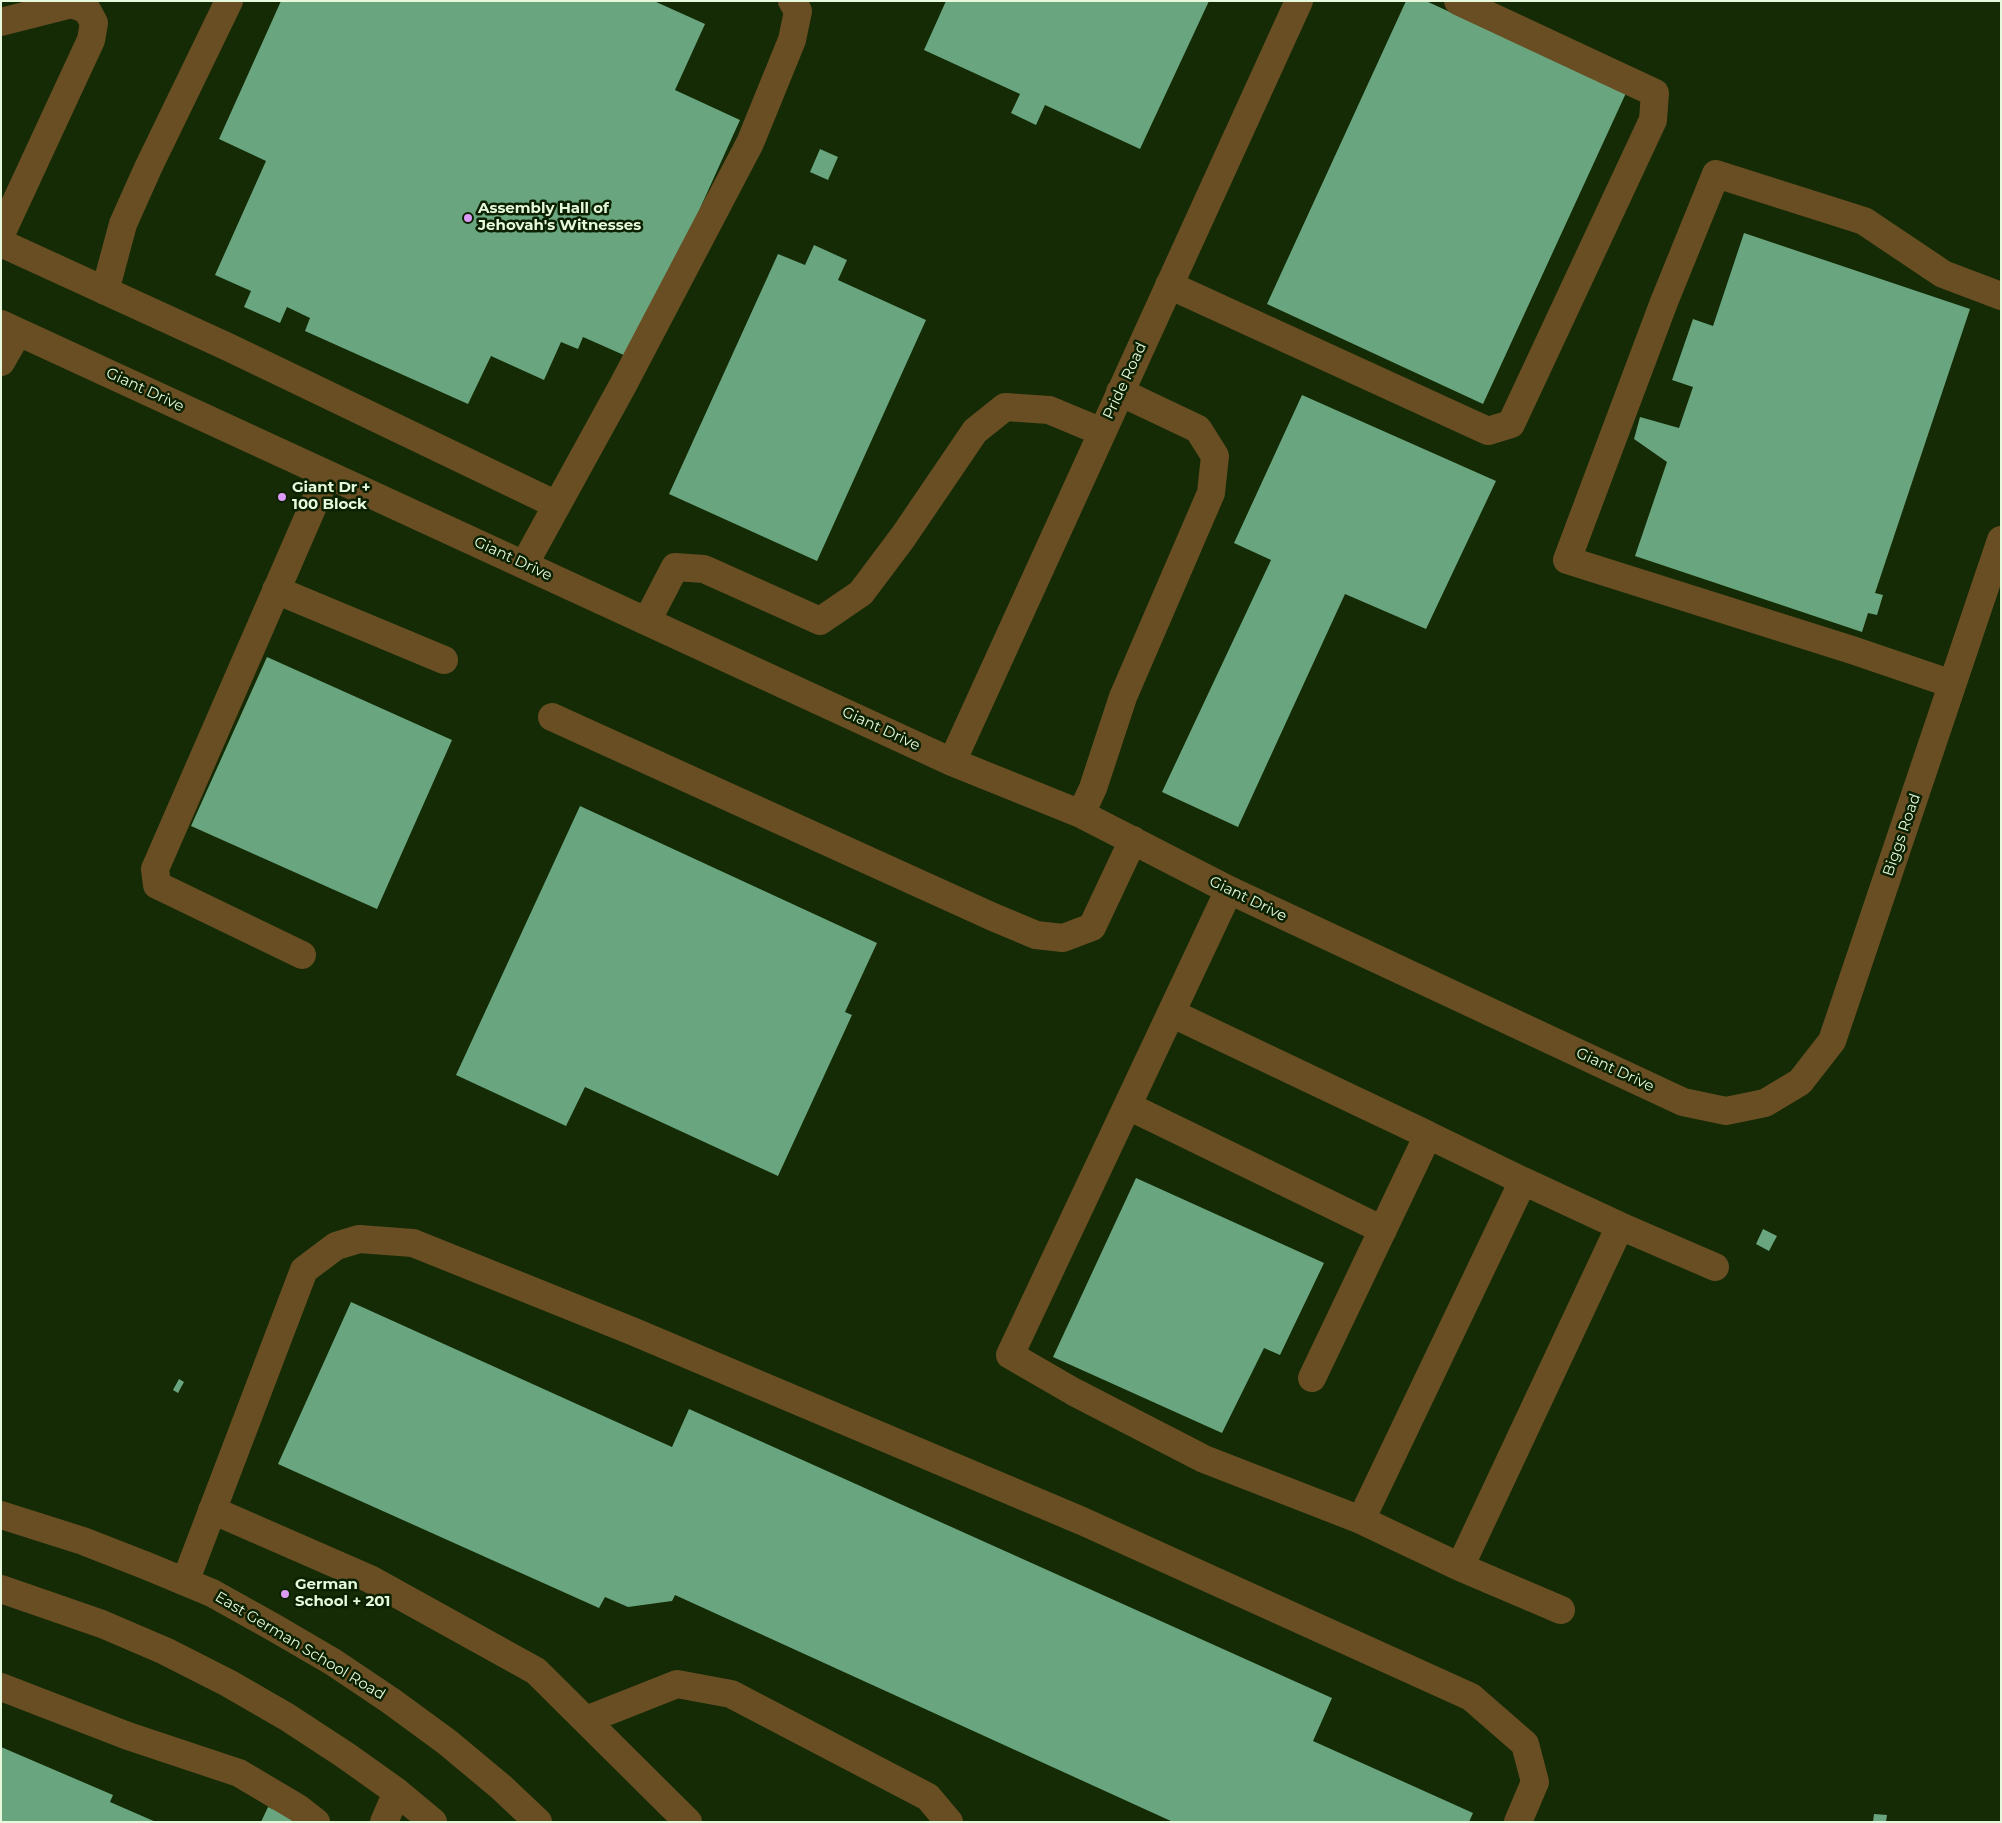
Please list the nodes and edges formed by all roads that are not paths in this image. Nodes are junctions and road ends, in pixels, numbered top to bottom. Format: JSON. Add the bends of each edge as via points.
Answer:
{"nodes":[{"id":1,"x":228,"y":1,"type":"edge"},
{"id":2,"x":792,"y":1,"type":"edge"},
{"id":3,"x":1299,"y":1,"type":"edge"},
{"id":4,"x":1458,"y":1,"type":"edge"},
{"id":5,"x":1,"y":22,"type":"edge"},
{"id":6,"x":1,"y":234,"type":"edge"},
{"id":7,"x":1,"y":243,"type":"edge"},
{"id":8,"x":1169,"y":285,"type":"junction"},
{"id":9,"x":105,"y":291,"type":"junction"},
{"id":10,"x":2001,"y":296,"type":"edge"},
{"id":11,"x":10,"y":328,"type":"edge"},
{"id":12,"x":1,"y":362,"type":"edge"},
{"id":13,"x":1120,"y":392,"type":"junction"},
{"id":14,"x":1102,"y":432,"type":"junction"},
{"id":15,"x":328,"y":474,"type":"junction"},
{"id":16,"x":557,"y":505,"type":"junction"},
{"id":17,"x":2001,"y":540,"type":"edge"},
{"id":18,"x":524,"y":565,"type":"junction"},
{"id":19,"x":276,"y":590,"type":"junction"},
{"id":20,"x":647,"y":621,"type":"junction"},
{"id":21,"x":444,"y":660,"type":"dead end"},
{"id":22,"x":1952,"y":684,"type":"junction"},
{"id":23,"x":552,"y":717,"type":"dead end"},
{"id":24,"x":952,"y":762,"type":"junction"},
{"id":25,"x":1080,"y":814,"type":"junction"},
{"id":26,"x":1133,"y":840,"type":"junction"},
{"id":27,"x":1229,"y":890,"type":"junction"},
{"id":28,"x":302,"y":955,"type":"dead end"},
{"id":29,"x":1171,"y":1013,"type":"junction"},
{"id":30,"x":1765,"y":1103,"type":"joint"},
{"id":31,"x":1128,"y":1106,"type":"junction"},
{"id":32,"x":1428,"y":1135,"type":"junction"},
{"id":33,"x":1523,"y":1180,"type":"junction"},
{"id":34,"x":1620,"y":1226,"type":"junction"},
{"id":35,"x":1382,"y":1230,"type":"junction"},
{"id":36,"x":1715,"y":1267,"type":"dead end"},
{"id":37,"x":1312,"y":1378,"type":"dead end"},
{"id":38,"x":212,"y":1510,"type":"junction"},
{"id":39,"x":1,"y":1515,"type":"edge"},
{"id":40,"x":1361,"y":1520,"type":"junction"},
{"id":41,"x":1460,"y":1567,"type":"junction"},
{"id":42,"x":185,"y":1582,"type":"junction"},
{"id":43,"x":1,"y":1589,"type":"edge"},
{"id":44,"x":1561,"y":1610,"type":"dead end"},
{"id":45,"x":1,"y":1687,"type":"edge"},
{"id":46,"x":586,"y":1720,"type":"junction"},
{"id":47,"x":398,"y":1792,"type":"junction"},
{"id":48,"x":316,"y":1822,"type":"edge"},
{"id":49,"x":384,"y":1822,"type":"edge"},
{"id":50,"x":433,"y":1822,"type":"edge"},
{"id":51,"x":538,"y":1822,"type":"edge"},
{"id":52,"x":688,"y":1822,"type":"edge"},
{"id":53,"x":949,"y":1822,"type":"edge"},
{"id":54,"x":1518,"y":1822,"type":"edge"}],
"edges":[{"from":1,"to":9,"type":"street","via":[[123,224]]},
{"from":2,"to":16,"type":"street","via":[[798,11],[792,40],[750,143]]},
{"from":3,"to":8,"type":"street","name":"Pride Road"},
{"from":4,"to":8,"type":"street","via":[[1656,93],[1653,120],[1511,424],[1488,431]]},
{"from":5,"to":6,"type":"street","via":[[72,4],[87,10],[94,23],[91,40]]},
{"from":7,"to":9,"type":"street"},
{"from":8,"to":13,"type":"street","name":"Pride Road"},
{"from":9,"to":16,"type":"street"},
{"from":10,"to":22,"type":"street","via":[[1943,274],[1864,221],[1716,174],[1567,560]]},
{"from":11,"to":12,"type":"street"},
{"from":11,"to":15,"type":"street","name":"Giant Drive"},
{"from":13,"to":14,"type":"street","name":"Pride Road"},
{"from":13,"to":25,"type":"street","via":[[1198,429],[1215,456],[1211,493],[1123,697],[1093,788]]},
{"from":14,"to":20,"type":"street","via":[[1049,410],[1005,407],[975,431],[861,594],[820,621],[704,569],[675,568]]},
{"from":14,"to":24,"type":"street","name":"Pride Road"},
{"from":15,"to":18,"type":"street","name":"Giant Drive"},
{"from":15,"to":19,"type":"street"},
{"from":16,"to":18,"type":"street"},
{"from":17,"to":22,"type":"street","name":"Biggs Road"},
{"from":18,"to":20,"type":"street","name":"Giant Drive"},
{"from":19,"to":21,"type":"street"},
{"from":19,"to":28,"type":"street","via":[[155,869],[157,885]]},
{"from":20,"to":24,"type":"street","name":"Giant Drive"},
{"from":22,"to":30,"type":"street","name":"Biggs Road","via":[[1832,1041],[1800,1082]]},
{"from":23,"to":26,"type":"street","via":[[1036,935],[1063,938],[1092,927]]},
{"from":24,"to":25,"type":"street","name":"Giant Drive"},
{"from":25,"to":26,"type":"street","name":"Giant Drive"},
{"from":26,"to":27,"type":"street","name":"Giant Drive"},
{"from":27,"to":29,"type":"street"},
{"from":27,"to":30,"type":"street","name":"Giant Drive","via":[[1683,1102],[1726,1111]]},
{"from":29,"to":31,"type":"street"},
{"from":29,"to":32,"type":"street"},
{"from":31,"to":35,"type":"street"},
{"from":31,"to":40,"type":"street","via":[[1010,1354],[1074,1392],[1204,1459]]},
{"from":32,"to":33,"type":"street"},
{"from":32,"to":35,"type":"street"},
{"from":33,"to":34,"type":"street"},
{"from":33,"to":40,"type":"street"},
{"from":34,"to":36,"type":"street"},
{"from":34,"to":41,"type":"street"},
{"from":35,"to":37,"type":"street"},
{"from":38,"to":42,"type":"street"},
{"from":38,"to":46,"type":"street","via":[[370,1579],[536,1671]]},
{"from":38,"to":54,"type":"street","via":[[304,1270],[336,1246],[359,1239],[413,1243],[641,1335],[1082,1521],[1471,1697],[1525,1744],[1535,1782]]},
{"from":39,"to":42,"type":"street","name":"East German School Road","via":[[83,1541]]},
{"from":40,"to":41,"type":"street"},
{"from":41,"to":44,"type":"street"},
{"from":42,"to":51,"type":"street","name":"East German School Road","via":[[212,1593],[333,1662],[392,1701],[447,1742]]},
{"from":43,"to":47,"type":"street","via":[[102,1624],[228,1683],[287,1717]]},
{"from":45,"to":48,"type":"street","via":[[128,1736],[239,1773]]},
{"from":46,"to":52,"type":"street"},
{"from":46,"to":53,"type":"street","via":[[676,1684],[731,1694],[928,1797]]},
{"from":47,"to":49,"type":"street"},
{"from":47,"to":50,"type":"street"}]}
